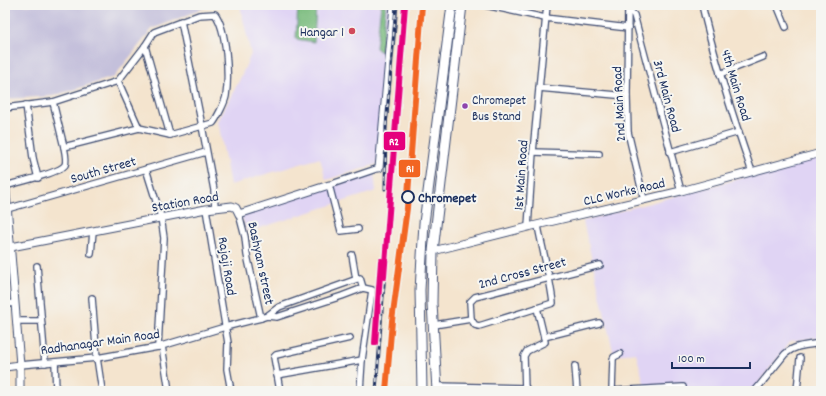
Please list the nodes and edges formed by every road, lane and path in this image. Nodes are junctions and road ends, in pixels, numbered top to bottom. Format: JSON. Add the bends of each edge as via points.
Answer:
{"nodes":[{"id":1,"x":394,"y":5,"type":"edge"},
{"id":2,"x":452,"y":5,"type":"edge"},
{"id":3,"x":462,"y":5,"type":"edge"},
{"id":4,"x":486,"y":5,"type":"edge"},
{"id":5,"x":547,"y":5,"type":"edge"},
{"id":6,"x":702,"y":5,"type":"edge"},
{"id":7,"x":777,"y":5,"type":"edge"},
{"id":8,"x":628,"y":7,"type":"edge"},
{"id":9,"x":545,"y":18,"type":"junction"},
{"id":10,"x":181,"y":21,"type":"junction"},
{"id":11,"x":786,"y":26,"type":"dead end"},
{"id":12,"x":628,"y":28,"type":"junction"},
{"id":13,"x":145,"y":46,"type":"junction"},
{"id":14,"x":763,"y":57,"type":"dead end"},
{"id":15,"x":720,"y":74,"type":"junction"},
{"id":16,"x":118,"y":81,"type":"junction"},
{"id":17,"x":539,"y":88,"type":"junction"},
{"id":18,"x":627,"y":96,"type":"junction"},
{"id":19,"x":53,"y":102,"type":"junction"},
{"id":20,"x":26,"y":105,"type":"junction"},
{"id":21,"x":5,"y":108,"type":"edge"},
{"id":22,"x":202,"y":126,"type":"junction"},
{"id":23,"x":139,"y":128,"type":"junction"},
{"id":24,"x":739,"y":132,"type":"junction"},
{"id":25,"x":170,"y":135,"type":"junction"},
{"id":26,"x":64,"y":147,"type":"junction"},
{"id":27,"x":206,"y":152,"type":"junction"},
{"id":28,"x":533,"y":152,"type":"junction"},
{"id":29,"x":670,"y":152,"type":"junction"},
{"id":30,"x":821,"y":153,"type":"edge"},
{"id":31,"x":599,"y":154,"type":"dead end"},
{"id":32,"x":379,"y":168,"type":"joint"},
{"id":33,"x":146,"y":169,"type":"junction"},
{"id":34,"x":752,"y":172,"type":"junction"},
{"id":35,"x":38,"y":178,"type":"junction"},
{"id":36,"x":5,"y":181,"type":"edge"},
{"id":37,"x":329,"y":185,"type":"junction"},
{"id":38,"x":5,"y":186,"type":"edge"},
{"id":39,"x":681,"y":191,"type":"junction"},
{"id":40,"x":644,"y":200,"type":"junction"},
{"id":41,"x":216,"y":208,"type":"junction"},
{"id":42,"x":7,"y":209,"type":"junction"},
{"id":43,"x":206,"y":209,"type":"junction"},
{"id":44,"x":239,"y":214,"type":"junction"},
{"id":45,"x":161,"y":217,"type":"junction"},
{"id":46,"x":538,"y":226,"type":"junction"},
{"id":47,"x":528,"y":227,"type":"junction"},
{"id":48,"x":358,"y":229,"type":"dead end"},
{"id":49,"x":93,"y":231,"type":"junction"},
{"id":50,"x":11,"y":247,"type":"junction"},
{"id":51,"x":433,"y":251,"type":"junction"},
{"id":52,"x":91,"y":254,"type":"dead end"},
{"id":53,"x":352,"y":255,"type":"dead end"},
{"id":54,"x":600,"y":265,"type":"dead end"},
{"id":55,"x":37,"y":266,"type":"dead end"},
{"id":56,"x":550,"y":277,"type":"junction"},
{"id":57,"x":356,"y":279,"type":"junction"},
{"id":58,"x":363,"y":288,"type":"junction"},
{"id":59,"x":92,"y":298,"type":"dead end"},
{"id":60,"x":15,"y":303,"type":"junction"},
{"id":61,"x":5,"y":304,"type":"edge"},
{"id":62,"x":537,"y":308,"type":"junction"},
{"id":63,"x":267,"y":316,"type":"junction"},
{"id":64,"x":261,"y":318,"type":"junction"},
{"id":65,"x":471,"y":319,"type":"junction"},
{"id":66,"x":17,"y":321,"type":"junction"},
{"id":67,"x":40,"y":321,"type":"junction"},
{"id":68,"x":599,"y":323,"type":"dead end"},
{"id":69,"x":434,"y":325,"type":"junction"},
{"id":70,"x":225,"y":327,"type":"junction"},
{"id":71,"x":544,"y":337,"type":"junction"},
{"id":72,"x":350,"y":338,"type":"dead end"},
{"id":73,"x":821,"y":343,"type":"edge"},
{"id":74,"x":160,"y":346,"type":"junction"},
{"id":75,"x":620,"y":354,"type":"dead end"},
{"id":76,"x":97,"y":358,"type":"junction"},
{"id":77,"x":800,"y":358,"type":"dead end"},
{"id":78,"x":362,"y":360,"type":"junction"},
{"id":79,"x":55,"y":362,"type":"junction"},
{"id":80,"x":45,"y":363,"type":"junction"},
{"id":81,"x":20,"y":365,"type":"junction"},
{"id":82,"x":575,"y":366,"type":"dead end"},
{"id":83,"x":5,"y":367,"type":"edge"},
{"id":84,"x":276,"y":375,"type":"junction"},
{"id":85,"x":437,"y":388,"type":"edge"},
{"id":86,"x":526,"y":389,"type":"edge"},
{"id":87,"x":683,"y":389,"type":"edge"},
{"id":88,"x":20,"y":391,"type":"edge"},
{"id":89,"x":56,"y":391,"type":"edge"},
{"id":90,"x":102,"y":391,"type":"edge"},
{"id":91,"x":169,"y":391,"type":"edge"},
{"id":92,"x":231,"y":391,"type":"edge"},
{"id":93,"x":280,"y":391,"type":"edge"},
{"id":94,"x":360,"y":391,"type":"edge"},
{"id":95,"x":422,"y":391,"type":"edge"},
{"id":96,"x":577,"y":391,"type":"edge"},
{"id":97,"x":612,"y":391,"type":"edge"},
{"id":98,"x":755,"y":391,"type":"edge"},
{"id":99,"x":797,"y":391,"type":"edge"}],
"edges":[{"from":1,"to":32,"type":"street"},
{"from":2,"to":95,"type":"main road","via":[[424,222],[420,290]]},
{"from":3,"to":51,"type":"main road"},
{"from":4,"to":9,"type":"street"},
{"from":5,"to":9,"type":"street","name":"1st Main Road"},
{"from":6,"to":15,"type":"street","name":"4th Main Road"},
{"from":7,"to":11,"type":"street"},
{"from":8,"to":12,"type":"street","name":"2nd Main Road"},
{"from":8,"to":29,"type":"street","name":"3rd Main Road","via":[[634,15]]},
{"from":9,"to":12,"type":"street"},
{"from":9,"to":17,"type":"street","name":"1st Main Road"},
{"from":10,"to":13,"type":"street","via":[[154,32]]},
{"from":10,"to":22,"type":"street"},
{"from":10,"to":22,"type":"street","via":[[199,14],[215,14],[219,18],[225,40],[226,96],[213,123]]},
{"from":12,"to":18,"type":"street","name":"2nd Main Road"},
{"from":13,"to":16,"type":"street"},
{"from":13,"to":25,"type":"street"},
{"from":14,"to":15,"type":"street"},
{"from":15,"to":24,"type":"street","name":"4th Main Road"},
{"from":16,"to":19,"type":"street"},
{"from":16,"to":23,"type":"street"},
{"from":17,"to":18,"type":"street"},
{"from":17,"to":28,"type":"street","name":"1st Main Road"},
{"from":18,"to":40,"type":"street","name":"2nd Main Road","via":[[628,132]]},
{"from":19,"to":20,"type":"street"},
{"from":19,"to":26,"type":"street"},
{"from":20,"to":21,"type":"street"},
{"from":20,"to":35,"type":"street"},
{"from":22,"to":25,"type":"street"},
{"from":22,"to":27,"type":"street"},
{"from":23,"to":25,"type":"street"},
{"from":23,"to":26,"type":"street"},
{"from":24,"to":29,"type":"street"},
{"from":24,"to":34,"type":"street","name":"4th Main Road"},
{"from":26,"to":35,"type":"street","via":[[64,166]]},
{"from":27,"to":33,"type":"street","name":"South Street"},
{"from":27,"to":41,"type":"street"},
{"from":28,"to":31,"type":"street"},
{"from":28,"to":47,"type":"street","name":"1st Main Road"},
{"from":29,"to":39,"type":"street","name":"3rd Main Road"},
{"from":30,"to":34,"type":"street","name":"CLC Works Road"},
{"from":32,"to":37,"type":"street"},
{"from":33,"to":42,"type":"street","name":"South Street"},
{"from":33,"to":45,"type":"street"},
{"from":34,"to":39,"type":"street","name":"CLC Works Road"},
{"from":35,"to":38,"type":"street"},
{"from":36,"to":38,"type":"street"},
{"from":37,"to":44,"type":"street"},
{"from":37,"to":48,"type":"street","via":[[341,232]]},
{"from":38,"to":42,"type":"street"},
{"from":39,"to":40,"type":"street","name":"CLC Works Road"},
{"from":40,"to":46,"type":"street","name":"CLC Works Road"},
{"from":41,"to":43,"type":"street","name":"Station Road"},
{"from":41,"to":44,"type":"street","name":"Station Road","via":[[232,206]]},
{"from":42,"to":50,"type":"street"},
{"from":43,"to":45,"type":"street","name":"Station Road"},
{"from":43,"to":70,"type":"street","name":"Rajaji Road"},
{"from":44,"to":64,"type":"street","name":"Bashyam street"},
{"from":45,"to":49,"type":"street","name":"Station Road"},
{"from":45,"to":74,"type":"street","via":[[164,238]]},
{"from":46,"to":47,"type":"street","name":"CLC Works Road"},
{"from":46,"to":56,"type":"street","name":"1st Main Road"},
{"from":47,"to":51,"type":"street","name":"CLC Works Road"},
{"from":49,"to":50,"type":"street","name":"Station Road"},
{"from":49,"to":52,"type":"street"},
{"from":50,"to":60,"type":"street"},
{"from":51,"to":69,"type":"main road"},
{"from":53,"to":57,"type":"street"},
{"from":54,"to":56,"type":"street","name":"2nd Cross Street"},
{"from":55,"to":67,"type":"street"},
{"from":56,"to":62,"type":"street","name":"1st Main Road","via":[[553,303]]},
{"from":56,"to":65,"type":"street","name":"2nd Cross Street","via":[[475,297],[470,302]]},
{"from":57,"to":58,"type":"street","via":[[360,278]]},
{"from":57,"to":63,"type":"street","via":[[279,307]]},
{"from":58,"to":63,"type":"street","via":[[277,317]]},
{"from":58,"to":78,"type":"street","via":[[372,290]]},
{"from":59,"to":76,"type":"street"},
{"from":60,"to":61,"type":"street"},
{"from":60,"to":66,"type":"street"},
{"from":62,"to":65,"type":"street","via":[[479,326]]},
{"from":62,"to":71,"type":"street"},
{"from":63,"to":64,"type":"street","name":"Radhanagar Main Road"},
{"from":64,"to":70,"type":"street","name":"Radhanagar Main Road"},
{"from":65,"to":69,"type":"street"},
{"from":66,"to":67,"type":"street"},
{"from":66,"to":81,"type":"street"},
{"from":67,"to":80,"type":"street"},
{"from":68,"to":71,"type":"street"},
{"from":69,"to":85,"type":"main road"},
{"from":70,"to":74,"type":"street","name":"Radhanagar Main Road"},
{"from":70,"to":92,"type":"street","name":"Rajaji Road"},
{"from":71,"to":86,"type":"street","via":[[545,342],[527,351],[524,356]]},
{"from":72,"to":84,"type":"street","via":[[276,355]]},
{"from":73,"to":98,"type":"street","via":[[789,350]]},
{"from":74,"to":76,"type":"street","name":"Radhanagar Main Road"},
{"from":74,"to":91,"type":"street"},
{"from":75,"to":97,"type":"street","via":[[613,359]]},
{"from":76,"to":79,"type":"street","name":"Radhanagar Main Road"},
{"from":76,"to":90,"type":"street"},
{"from":77,"to":99,"type":"street"},
{"from":78,"to":84,"type":"street"},
{"from":78,"to":94,"type":"street"},
{"from":79,"to":80,"type":"street","name":"Radhanagar Main Road"},
{"from":79,"to":89,"type":"street"},
{"from":80,"to":81,"type":"street","name":"Radhanagar Main Road"},
{"from":81,"to":83,"type":"street","name":"Radhanagar Main Road"},
{"from":81,"to":88,"type":"street"},
{"from":82,"to":96,"type":"street"},
{"from":84,"to":93,"type":"street"},
{"from":85,"to":86,"type":"street"},
{"from":87,"to":97,"type":"street"}]}
